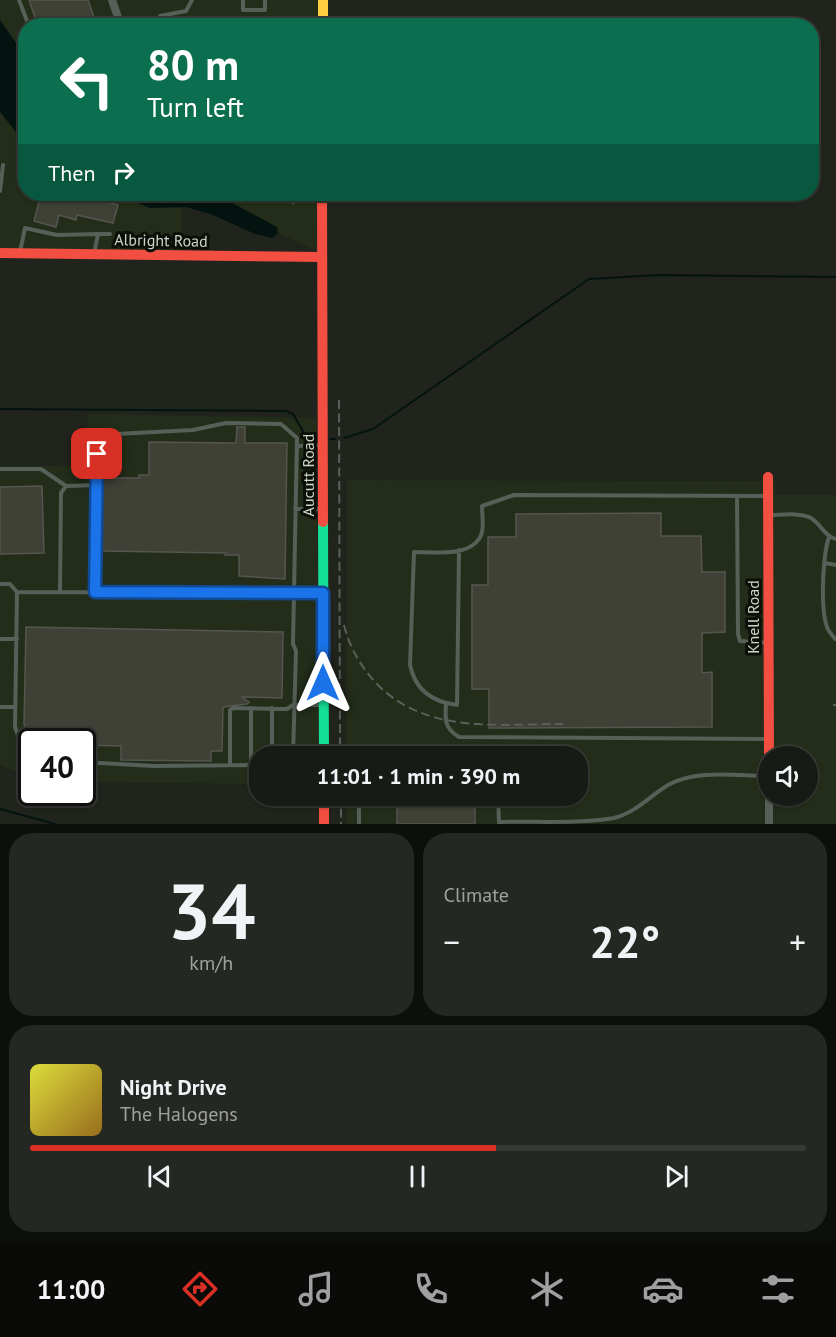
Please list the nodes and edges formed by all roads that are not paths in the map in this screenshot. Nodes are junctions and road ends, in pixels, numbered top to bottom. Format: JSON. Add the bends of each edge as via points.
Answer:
{"nodes":[{"id":1,"x":20,"y":0,"type":"edge"},
{"id":2,"x":112,"y":0,"type":"edge"},
{"id":3,"x":192,"y":0,"type":"edge"},
{"id":4,"x":243,"y":0,"type":"edge"},
{"id":5,"x":265,"y":0,"type":"edge"},
{"id":6,"x":323,"y":0,"type":"edge"},
{"id":7,"x":26,"y":18,"type":"edge"},
{"id":8,"x":118,"y":18,"type":"edge"},
{"id":9,"x":160,"y":18,"type":"edge"},
{"id":10,"x":323,"y":18,"type":"edge"},
{"id":11,"x":3,"y":165,"type":"dead end"},
{"id":12,"x":0,"y":191,"type":"edge"},
{"id":13,"x":322,"y":201,"type":"edge"},
{"id":14,"x":98,"y":234,"type":"junction"},
{"id":15,"x":110,"y":234,"type":"dead end"},
{"id":16,"x":0,"y":253,"type":"edge"},
{"id":17,"x":20,"y":254,"type":"junction"},
{"id":18,"x":93,"y":254,"type":"junction"},
{"id":19,"x":322,"y":257,"type":"junction"},
{"id":20,"x":323,"y":445,"type":"junction"},
{"id":21,"x":297,"y":446,"type":"junction"},
{"id":22,"x":0,"y":469,"type":"edge"},
{"id":23,"x":768,"y":477,"type":"dead end"},
{"id":24,"x":97,"y":485,"type":"junction"},
{"id":25,"x":66,"y":486,"type":"junction"},
{"id":26,"x":737,"y":496,"type":"junction"},
{"id":27,"x":768,"y":496,"type":"junction"},
{"id":28,"x":323,"y":508,"type":"junction"},
{"id":29,"x":295,"y":509,"type":"junction"},
{"id":30,"x":768,"y":515,"type":"junction"},
{"id":31,"x":829,"y":537,"type":"junction"},
{"id":32,"x":836,"y":539,"type":"edge"},
{"id":33,"x":459,"y":550,"type":"junction"},
{"id":34,"x":825,"y":563,"type":"junction"},
{"id":35,"x":836,"y":565,"type":"edge"},
{"id":36,"x":0,"y":584,"type":"edge"},
{"id":37,"x":17,"y":592,"type":"junction"},
{"id":38,"x":60,"y":592,"type":"junction"},
{"id":39,"x":95,"y":592,"type":"junction"},
{"id":40,"x":293,"y":593,"type":"junction"},
{"id":41,"x":323,"y":593,"type":"junction"},
{"id":42,"x":0,"y":639,"type":"edge"},
{"id":43,"x":17,"y":639,"type":"junction"},
{"id":44,"x":835,"y":639,"type":"edge"},
{"id":45,"x":768,"y":643,"type":"junction"},
{"id":46,"x":446,"y":703,"type":"junction"},
{"id":47,"x":293,"y":705,"type":"junction"},
{"id":48,"x":323,"y":705,"type":"junction"},
{"id":49,"x":0,"y":707,"type":"edge"},
{"id":50,"x":15,"y":707,"type":"junction"},
{"id":51,"x":252,"y":708,"type":"junction"},
{"id":52,"x":272,"y":708,"type":"junction"},
{"id":53,"x":18,"y":738,"type":"edge"},
{"id":54,"x":769,"y":739,"type":"junction"},
{"id":55,"x":251,"y":746,"type":"edge"},
{"id":56,"x":272,"y":746,"type":"edge"},
{"id":57,"x":293,"y":746,"type":"edge"},
{"id":58,"x":324,"y":746,"type":"edge"},
{"id":59,"x":769,"y":746,"type":"edge"},
{"id":60,"x":96,"y":762,"type":"edge"},
{"id":61,"x":230,"y":765,"type":"junction"},
{"id":62,"x":249,"y":765,"type":"edge"},
{"id":63,"x":758,"y":776,"type":"edge"},
{"id":64,"x":324,"y":806,"type":"edge"},
{"id":65,"x":359,"y":806,"type":"edge"},
{"id":66,"x":498,"y":806,"type":"edge"},
{"id":67,"x":769,"y":806,"type":"edge"},
{"id":68,"x":499,"y":823,"type":"edge"},
{"id":69,"x":324,"y":824,"type":"edge"},
{"id":70,"x":359,"y":824,"type":"edge"},
{"id":71,"x":769,"y":824,"type":"edge"}],
"edges":[{"from":1,"to":7,"type":"lane"},
{"from":2,"to":8,"type":"street"},
{"from":3,"to":9,"type":"lane","via":[[186,11]]},
{"from":4,"to":5,"type":"lane","via":[[243,10],[265,10]]},
{"from":6,"to":10,"type":"street"},
{"from":11,"to":12,"type":"lane"},
{"from":13,"to":19,"type":"street","name":"Aucutt Road"},
{"from":14,"to":15,"type":"lane"},
{"from":14,"to":17,"type":"lane","via":[[57,235],[25,228]]},
{"from":14,"to":18,"type":"lane"},
{"from":16,"to":17,"type":"street","name":"Albright Road"},
{"from":17,"to":18,"type":"street","name":"Albright Road"},
{"from":18,"to":19,"type":"street","name":"Albright Road"},
{"from":19,"to":20,"type":"street","name":"Aucutt Road"},
{"from":20,"to":21,"type":"lane"},
{"from":20,"to":28,"type":"street","name":"Aucutt Road"},
{"from":21,"to":24,"type":"lane","via":[[297,438],[281,424],[226,423],[193,430],[116,434],[105,440],[97,454]]},
{"from":21,"to":29,"type":"lane"},
{"from":22,"to":25,"type":"lane","via":[[41,469]]},
{"from":23,"to":27,"type":"street","name":"Knell Road"},
{"from":24,"to":25,"type":"lane"},
{"from":24,"to":39,"type":"lane"},
{"from":25,"to":38,"type":"lane","via":[[61,493]]},
{"from":26,"to":27,"type":"lane"},
{"from":26,"to":33,"type":"lane","via":[[514,495],[482,506],[483,531],[479,540]]},
{"from":26,"to":45,"type":"lane","via":[[738,634],[740,641],[746,643]]},
{"from":27,"to":30,"type":"street","name":"Knell Road"},
{"from":28,"to":29,"type":"lane"},
{"from":28,"to":41,"type":"street","name":"Aucutt Road"},
{"from":29,"to":40,"type":"lane"},
{"from":30,"to":31,"type":"lane","via":[[801,515],[812,519]]},
{"from":30,"to":45,"type":"street","name":"Knell Road"},
{"from":31,"to":32,"type":"lane"},
{"from":31,"to":34,"type":"lane"},
{"from":33,"to":46,"type":"lane","via":[[457,705]]},
{"from":33,"to":46,"type":"lane","via":[[414,552],[410,664],[413,677],[424,692]]},
{"from":34,"to":35,"type":"lane"},
{"from":34,"to":44,"type":"lane","via":[[827,628]]},
{"from":36,"to":37,"type":"lane","via":[[10,584]]},
{"from":37,"to":38,"type":"lane"},
{"from":37,"to":43,"type":"lane"},
{"from":38,"to":39,"type":"lane"},
{"from":39,"to":40,"type":"lane"},
{"from":40,"to":41,"type":"lane"},
{"from":40,"to":47,"type":"lane"},
{"from":41,"to":48,"type":"street","name":"Aucutt Road"},
{"from":42,"to":43,"type":"lane"},
{"from":43,"to":50,"type":"lane"},
{"from":45,"to":54,"type":"street","name":"Knell Road"},
{"from":46,"to":54,"type":"lane","via":[[445,722],[449,731],[459,737]]},
{"from":47,"to":48,"type":"lane"},
{"from":47,"to":52,"type":"lane"},
{"from":47,"to":57,"type":"lane"},
{"from":48,"to":58,"type":"street","name":"Aucutt Road"},
{"from":49,"to":50,"type":"lane"},
{"from":50,"to":53,"type":"lane"},
{"from":51,"to":52,"type":"lane"},
{"from":51,"to":55,"type":"lane"},
{"from":51,"to":61,"type":"lane","via":[[230,710]]},
{"from":52,"to":56,"type":"lane"},
{"from":54,"to":59,"type":"street","name":"Knell Road"},
{"from":60,"to":61,"type":"lane"},
{"from":61,"to":62,"type":"lane"},
{"from":63,"to":68,"type":"lane","via":[[684,779],[616,817]]},
{"from":64,"to":69,"type":"street"},
{"from":65,"to":70,"type":"lane"},
{"from":66,"to":68,"type":"lane"},
{"from":67,"to":71,"type":"street"}]}
